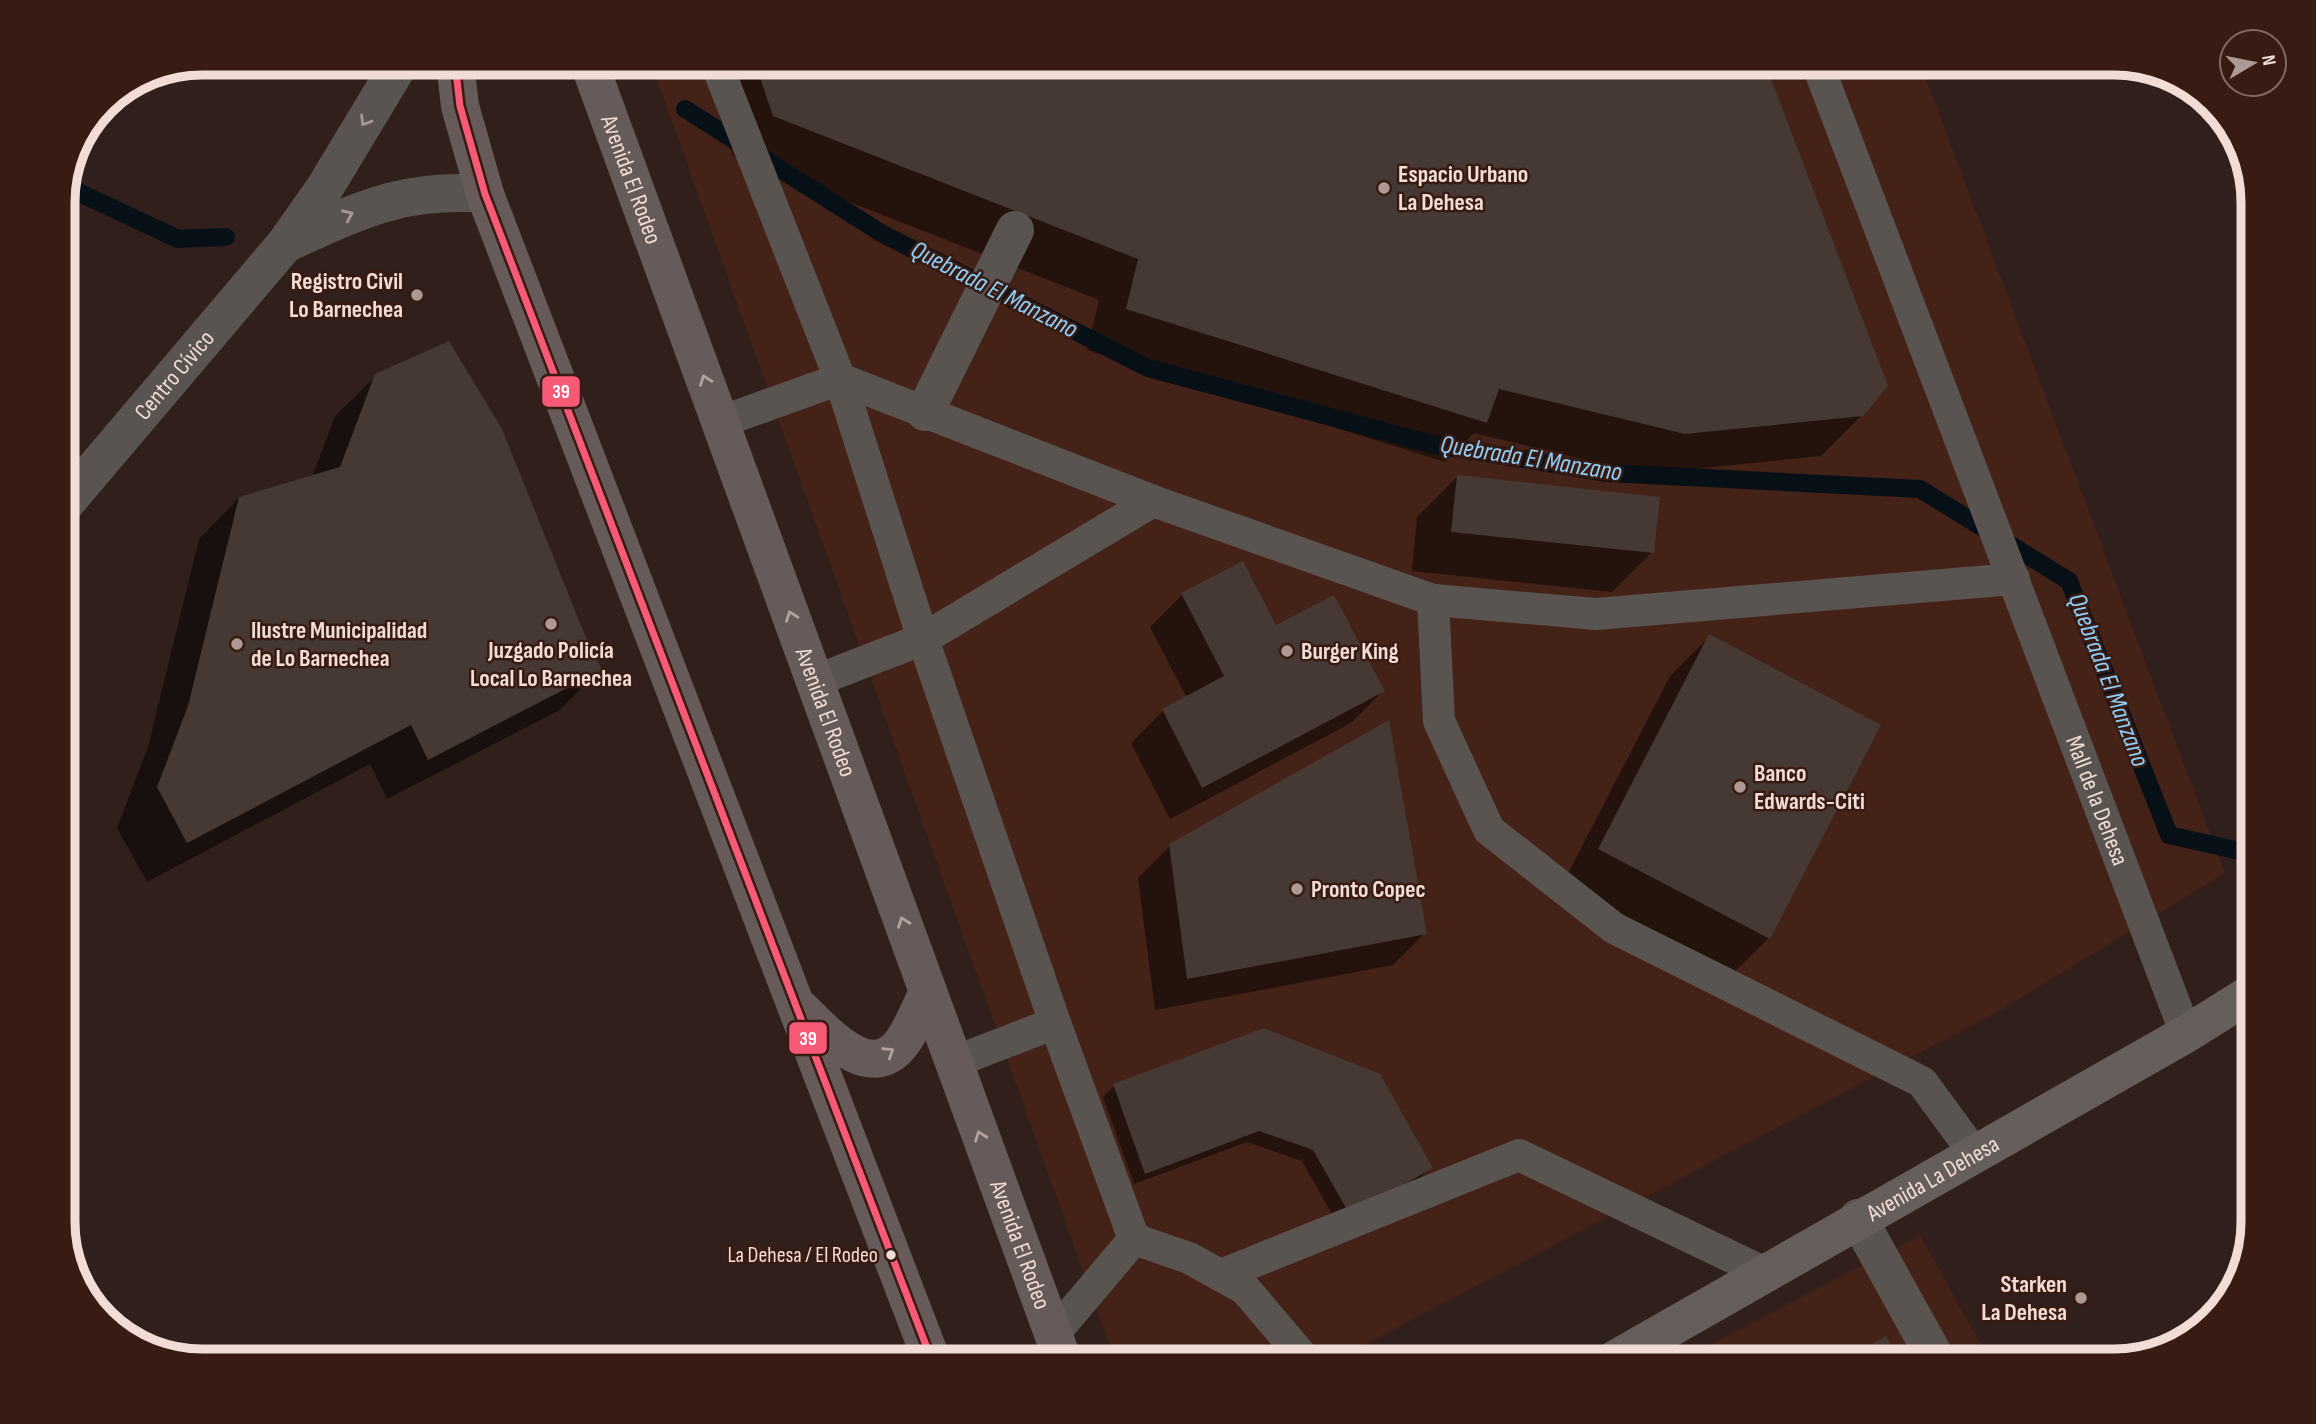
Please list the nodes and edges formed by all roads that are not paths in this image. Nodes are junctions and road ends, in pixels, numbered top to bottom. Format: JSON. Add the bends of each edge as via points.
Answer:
{"nodes":[{"id":1,"x":1822,"y":75,"type":"edge"},
{"id":2,"x":392,"y":76,"type":"edge"},
{"id":3,"x":456,"y":76,"type":"edge"},
{"id":4,"x":594,"y":76,"type":"edge"},
{"id":5,"x":721,"y":76,"type":"edge"},
{"id":6,"x":485,"y":194,"type":"junction"},
{"id":7,"x":1015,"y":230,"type":"dead end"},
{"id":8,"x":286,"y":243,"type":"junction"},
{"id":9,"x":840,"y":379,"type":"junction"},
{"id":10,"x":925,"y":412,"type":"junction"},
{"id":11,"x":720,"y":422,"type":"junction"},
{"id":12,"x":76,"y":491,"type":"edge"},
{"id":13,"x":1153,"y":501,"type":"junction"},
{"id":14,"x":2012,"y":573,"type":"junction"},
{"id":15,"x":1433,"y":600,"type":"junction"},
{"id":16,"x":923,"y":639,"type":"junction"},
{"id":17,"x":815,"y":681,"type":"junction"},
{"id":18,"x":928,"y":992,"type":"junction"},
{"id":19,"x":2241,"y":1000,"type":"edge"},
{"id":20,"x":795,"y":1002,"type":"junction"},
{"id":21,"x":1055,"y":1023,"type":"junction"},
{"id":22,"x":2186,"y":1034,"type":"junction"},
{"id":23,"x":954,"y":1062,"type":"junction"},
{"id":24,"x":1974,"y":1153,"type":"junction"},
{"id":25,"x":1858,"y":1218,"type":"junction"},
{"id":26,"x":1134,"y":1239,"type":"junction"},
{"id":27,"x":1765,"y":1273,"type":"junction"},
{"id":28,"x":1221,"y":1275,"type":"junction"},
{"id":29,"x":1058,"y":1348,"type":"edge"},
{"id":30,"x":927,"y":1349,"type":"edge"},
{"id":31,"x":1296,"y":1349,"type":"edge"},
{"id":32,"x":1633,"y":1349,"type":"edge"},
{"id":33,"x":1930,"y":1349,"type":"edge"}],
"edges":[{"from":1,"to":14,"type":"lane","name":"Mall de la Dehesa"},
{"from":2,"to":8,"type":"street","name":"Centro Cívico","one_way":true},
{"from":3,"to":6,"type":"main road","via":[[460,106]]},
{"from":11,"to":4,"type":"main road","name":"Avenida El Rodeo","one_way":true},
{"from":5,"to":9,"type":"lane"},
{"from":8,"to":6,"type":"street","name":"Centro Cívico","one_way":true,"via":[[373,204],[445,191]]},
{"from":6,"to":20,"type":"main road"},
{"from":7,"to":10,"type":"street"},
{"from":8,"to":12,"type":"street","name":"Centro Cívico"},
{"from":9,"to":10,"type":"lane"},
{"from":9,"to":11,"type":"lane"},
{"from":9,"to":16,"type":"lane"},
{"from":10,"to":13,"type":"lane"},
{"from":17,"to":11,"type":"main road","name":"Avenida El Rodeo","one_way":true},
{"from":13,"to":15,"type":"lane"},
{"from":13,"to":16,"type":"lane"},
{"from":14,"to":15,"type":"lane","via":[[1596,614]]},
{"from":14,"to":22,"type":"lane","name":"Mall de la Dehesa"},
{"from":15,"to":24,"type":"lane","via":[[1439,721],[1489,830],[1614,928],[1922,1082]]},
{"from":16,"to":17,"type":"lane"},
{"from":16,"to":21,"type":"lane"},
{"from":18,"to":17,"type":"main road","name":"Avenida El Rodeo","one_way":true},
{"from":20,"to":18,"type":"main road","one_way":true,"via":[[827,1035],[866,1060],[884,1058],[902,1043]]},
{"from":18,"to":23,"type":"main road","name":"Avenida El Rodeo"},
{"from":19,"to":22,"type":"main road","name":"Avenida La Dehesa"},
{"from":20,"to":30,"type":"main road"},
{"from":21,"to":23,"type":"lane"},
{"from":21,"to":26,"type":"lane"},
{"from":22,"to":24,"type":"main road","name":"Avenida La Dehesa"},
{"from":29,"to":23,"type":"main road","name":"Avenida El Rodeo","one_way":true},
{"from":24,"to":25,"type":"main road","name":"Avenida La Dehesa"},
{"from":25,"to":27,"type":"main road","name":"Avenida La Dehesa"},
{"from":25,"to":33,"type":"street"},
{"from":26,"to":28,"type":"lane"},
{"from":26,"to":29,"type":"lane"},
{"from":27,"to":28,"type":"lane","via":[[1519,1155]]},
{"from":27,"to":32,"type":"main road","name":"Avenida La Dehesa"},
{"from":28,"to":31,"type":"lane","via":[[1245,1289]]}]}
